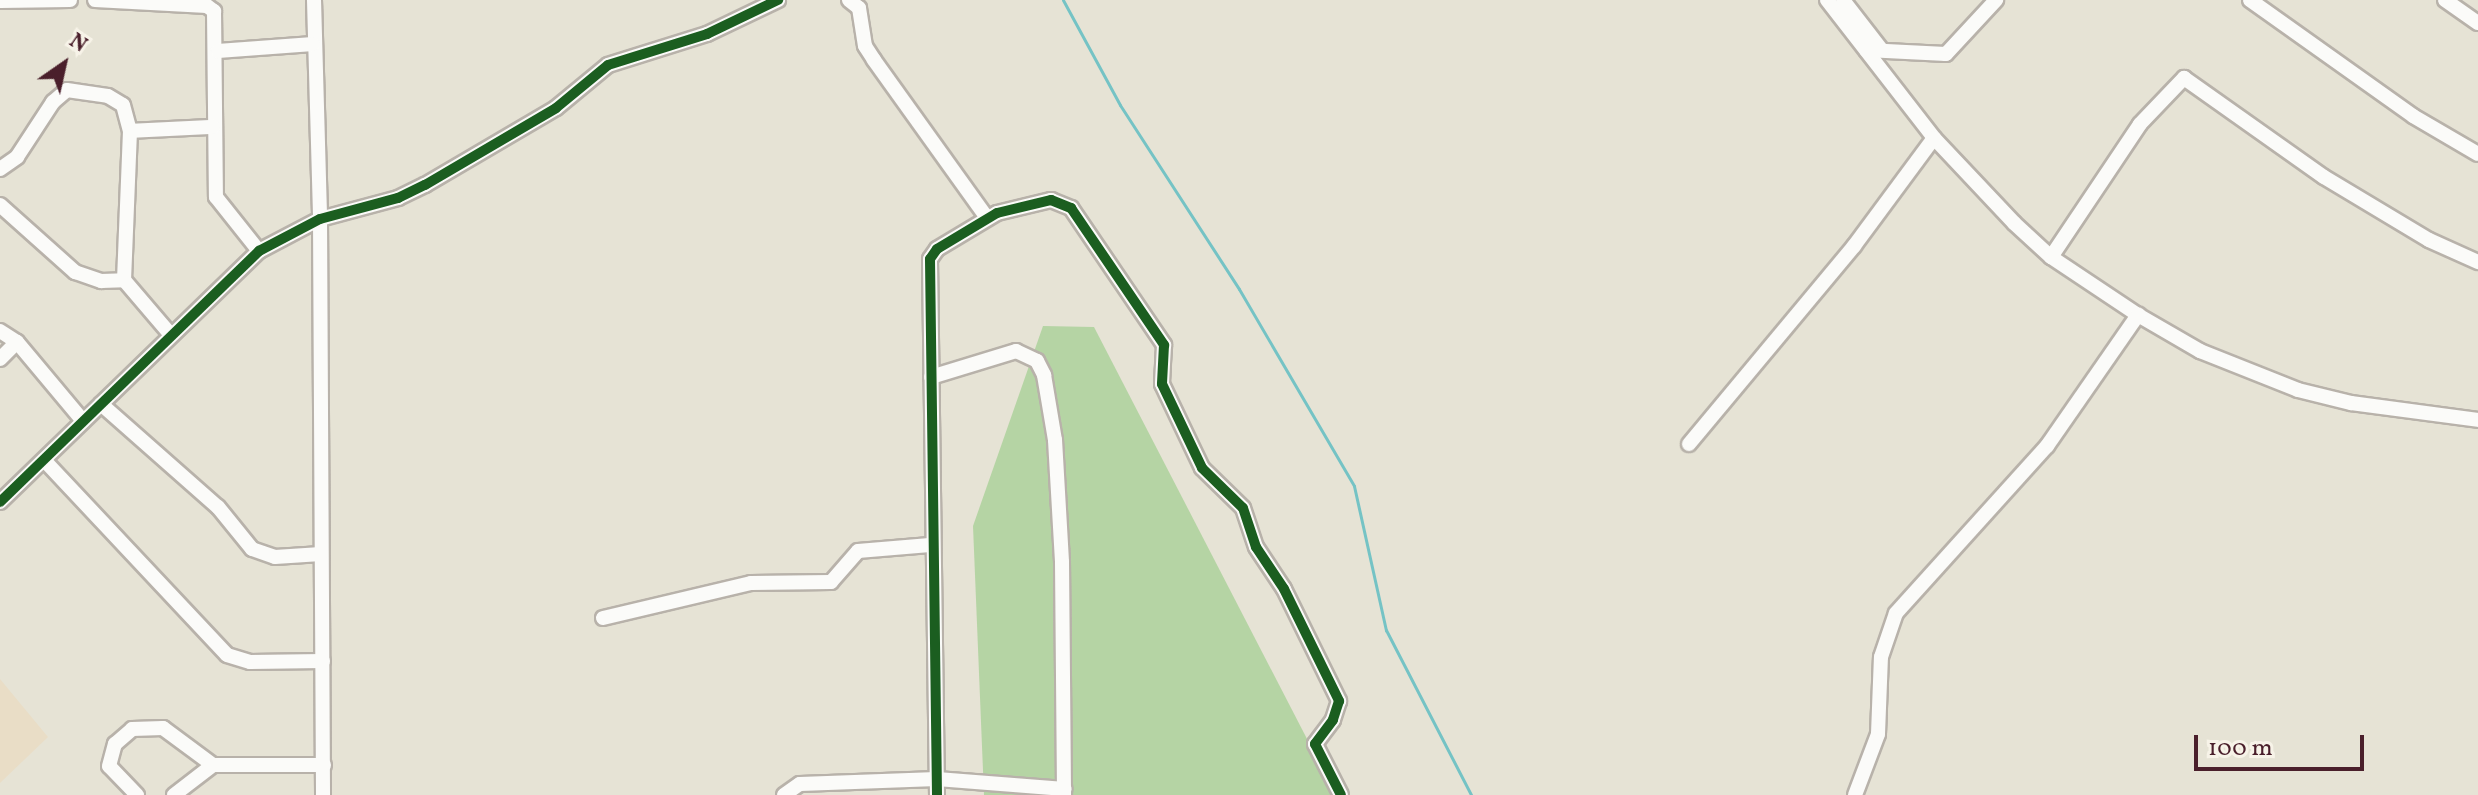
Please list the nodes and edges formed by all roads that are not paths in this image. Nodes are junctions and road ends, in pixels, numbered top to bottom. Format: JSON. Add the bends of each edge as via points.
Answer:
{"nodes":[{"id":1,"x":70,"y":0,"type":"edge"},
{"id":2,"x":95,"y":0,"type":"edge"},
{"id":3,"x":314,"y":0,"type":"edge"},
{"id":4,"x":778,"y":0,"type":"edge"},
{"id":5,"x":849,"y":0,"type":"edge"},
{"id":6,"x":1827,"y":0,"type":"edge"},
{"id":7,"x":1843,"y":0,"type":"edge"},
{"id":8,"x":1996,"y":0,"type":"edge"},
{"id":9,"x":2250,"y":0,"type":"edge"},
{"id":10,"x":2445,"y":0,"type":"edge"},
{"id":11,"x":0,"y":1,"type":"edge"},
{"id":12,"x":2478,"y":23,"type":"edge"},
{"id":13,"x":313,"y":44,"type":"junction"},
{"id":14,"x":1874,"y":49,"type":"junction"},
{"id":15,"x":218,"y":51,"type":"junction"},
{"id":16,"x":213,"y":127,"type":"junction"},
{"id":17,"x":130,"y":131,"type":"junction"},
{"id":18,"x":1934,"y":138,"type":"junction"},
{"id":19,"x":2478,"y":154,"type":"edge"},
{"id":20,"x":0,"y":169,"type":"edge"},
{"id":21,"x":0,"y":205,"type":"edge"},
{"id":22,"x":987,"y":218,"type":"junction"},
{"id":23,"x":320,"y":219,"type":"junction"},
{"id":24,"x":259,"y":251,"type":"junction"},
{"id":25,"x":2051,"y":257,"type":"junction"},
{"id":26,"x":2478,"y":262,"type":"edge"},
{"id":27,"x":124,"y":280,"type":"junction"},
{"id":28,"x":2138,"y":315,"type":"junction"},
{"id":29,"x":0,"y":331,"type":"edge"},
{"id":30,"x":171,"y":335,"type":"junction"},
{"id":31,"x":17,"y":342,"type":"junction"},
{"id":32,"x":0,"y":359,"type":"edge"},
{"id":33,"x":931,"y":377,"type":"junction"},
{"id":34,"x":101,"y":404,"type":"junction"},
{"id":35,"x":2478,"y":420,"type":"edge"},
{"id":36,"x":83,"y":421,"type":"junction"},
{"id":37,"x":1689,"y":444,"type":"dead end"},
{"id":38,"x":44,"y":460,"type":"junction"},
{"id":39,"x":0,"y":502,"type":"edge"},
{"id":40,"x":930,"y":545,"type":"junction"},
{"id":41,"x":321,"y":554,"type":"junction"},
{"id":42,"x":603,"y":618,"type":"dead end"},
{"id":43,"x":323,"y":661,"type":"junction"},
{"id":44,"x":213,"y":765,"type":"junction"},
{"id":45,"x":324,"y":765,"type":"junction"},
{"id":46,"x":937,"y":779,"type":"junction"},
{"id":47,"x":855,"y":789,"type":"edge"},
{"id":48,"x":1065,"y":792,"type":"edge"},
{"id":49,"x":137,"y":795,"type":"edge"},
{"id":50,"x":174,"y":795,"type":"edge"},
{"id":51,"x":323,"y":795,"type":"edge"},
{"id":52,"x":784,"y":795,"type":"edge"},
{"id":53,"x":937,"y":795,"type":"edge"},
{"id":54,"x":1341,"y":795,"type":"edge"},
{"id":55,"x":1855,"y":795,"type":"edge"}],
"edges":[{"from":1,"to":11,"type":"street"},
{"from":2,"to":15,"type":"street","via":[[207,6],[217,18]]},
{"from":3,"to":13,"type":"street"},
{"from":4,"to":23,"type":"street","via":[[707,34],[608,65],[556,108],[398,198]]},
{"from":5,"to":22,"type":"street","via":[[859,8],[865,46]]},
{"from":6,"to":14,"type":"street"},
{"from":7,"to":14,"type":"street"},
{"from":8,"to":14,"type":"street","via":[[1946,54]]},
{"from":9,"to":19,"type":"street","via":[[2413,116]]},
{"from":10,"to":12,"type":"street"},
{"from":13,"to":15,"type":"street"},
{"from":13,"to":23,"type":"street"},
{"from":14,"to":18,"type":"street"},
{"from":15,"to":16,"type":"street"},
{"from":16,"to":17,"type":"street"},
{"from":16,"to":24,"type":"street","via":[[216,197]]},
{"from":17,"to":20,"type":"street","via":[[116,99],[67,90],[53,102],[17,157]]},
{"from":17,"to":27,"type":"street"},
{"from":18,"to":25,"type":"street"},
{"from":18,"to":37,"type":"street","via":[[1854,246]]},
{"from":21,"to":27,"type":"street","via":[[75,272],[101,281]]},
{"from":22,"to":33,"type":"street","via":[[937,249],[930,259]]},
{"from":22,"to":54,"type":"street","via":[[1051,200],[1065,203],[1164,345],[1162,384],[1202,468],[1243,508],[1256,547],[1284,589],[1339,701],[1333,720],[1315,744]]},
{"from":23,"to":24,"type":"street"},
{"from":23,"to":41,"type":"street"},
{"from":24,"to":30,"type":"street"},
{"from":25,"to":26,"type":"street","via":[[2140,124],[2184,78],[2324,177],[2429,240]]},
{"from":25,"to":28,"type":"street"},
{"from":27,"to":30,"type":"street"},
{"from":28,"to":35,"type":"street","via":[[2200,351],[2298,390],[2351,403]]},
{"from":28,"to":55,"type":"street","via":[[2047,446],[1896,613],[1881,657],[1878,734]]},
{"from":29,"to":31,"type":"street"},
{"from":30,"to":34,"type":"street"},
{"from":31,"to":32,"type":"street"},
{"from":31,"to":36,"type":"street"},
{"from":33,"to":40,"type":"street"},
{"from":33,"to":48,"type":"street","via":[[1016,351],[1037,361],[1044,375],[1055,440],[1062,562]]},
{"from":34,"to":36,"type":"street"},
{"from":34,"to":41,"type":"street","via":[[218,507],[252,549],[275,557]]},
{"from":36,"to":38,"type":"street"},
{"from":38,"to":39,"type":"street"},
{"from":38,"to":43,"type":"street","via":[[227,655],[250,662]]},
{"from":40,"to":42,"type":"street","via":[[858,551],[845,559],[831,582],[751,583]]},
{"from":40,"to":46,"type":"street"},
{"from":41,"to":43,"type":"street"},
{"from":43,"to":45,"type":"street"},
{"from":44,"to":45,"type":"street"},
{"from":44,"to":49,"type":"street","via":[[163,728],[132,729],[115,744],[109,766]]},
{"from":44,"to":50,"type":"street"},
{"from":45,"to":51,"type":"street"},
{"from":46,"to":47,"type":"street"},
{"from":46,"to":48,"type":"street"},
{"from":46,"to":53,"type":"street"},
{"from":47,"to":52,"type":"street","via":[[800,784]]}]}
